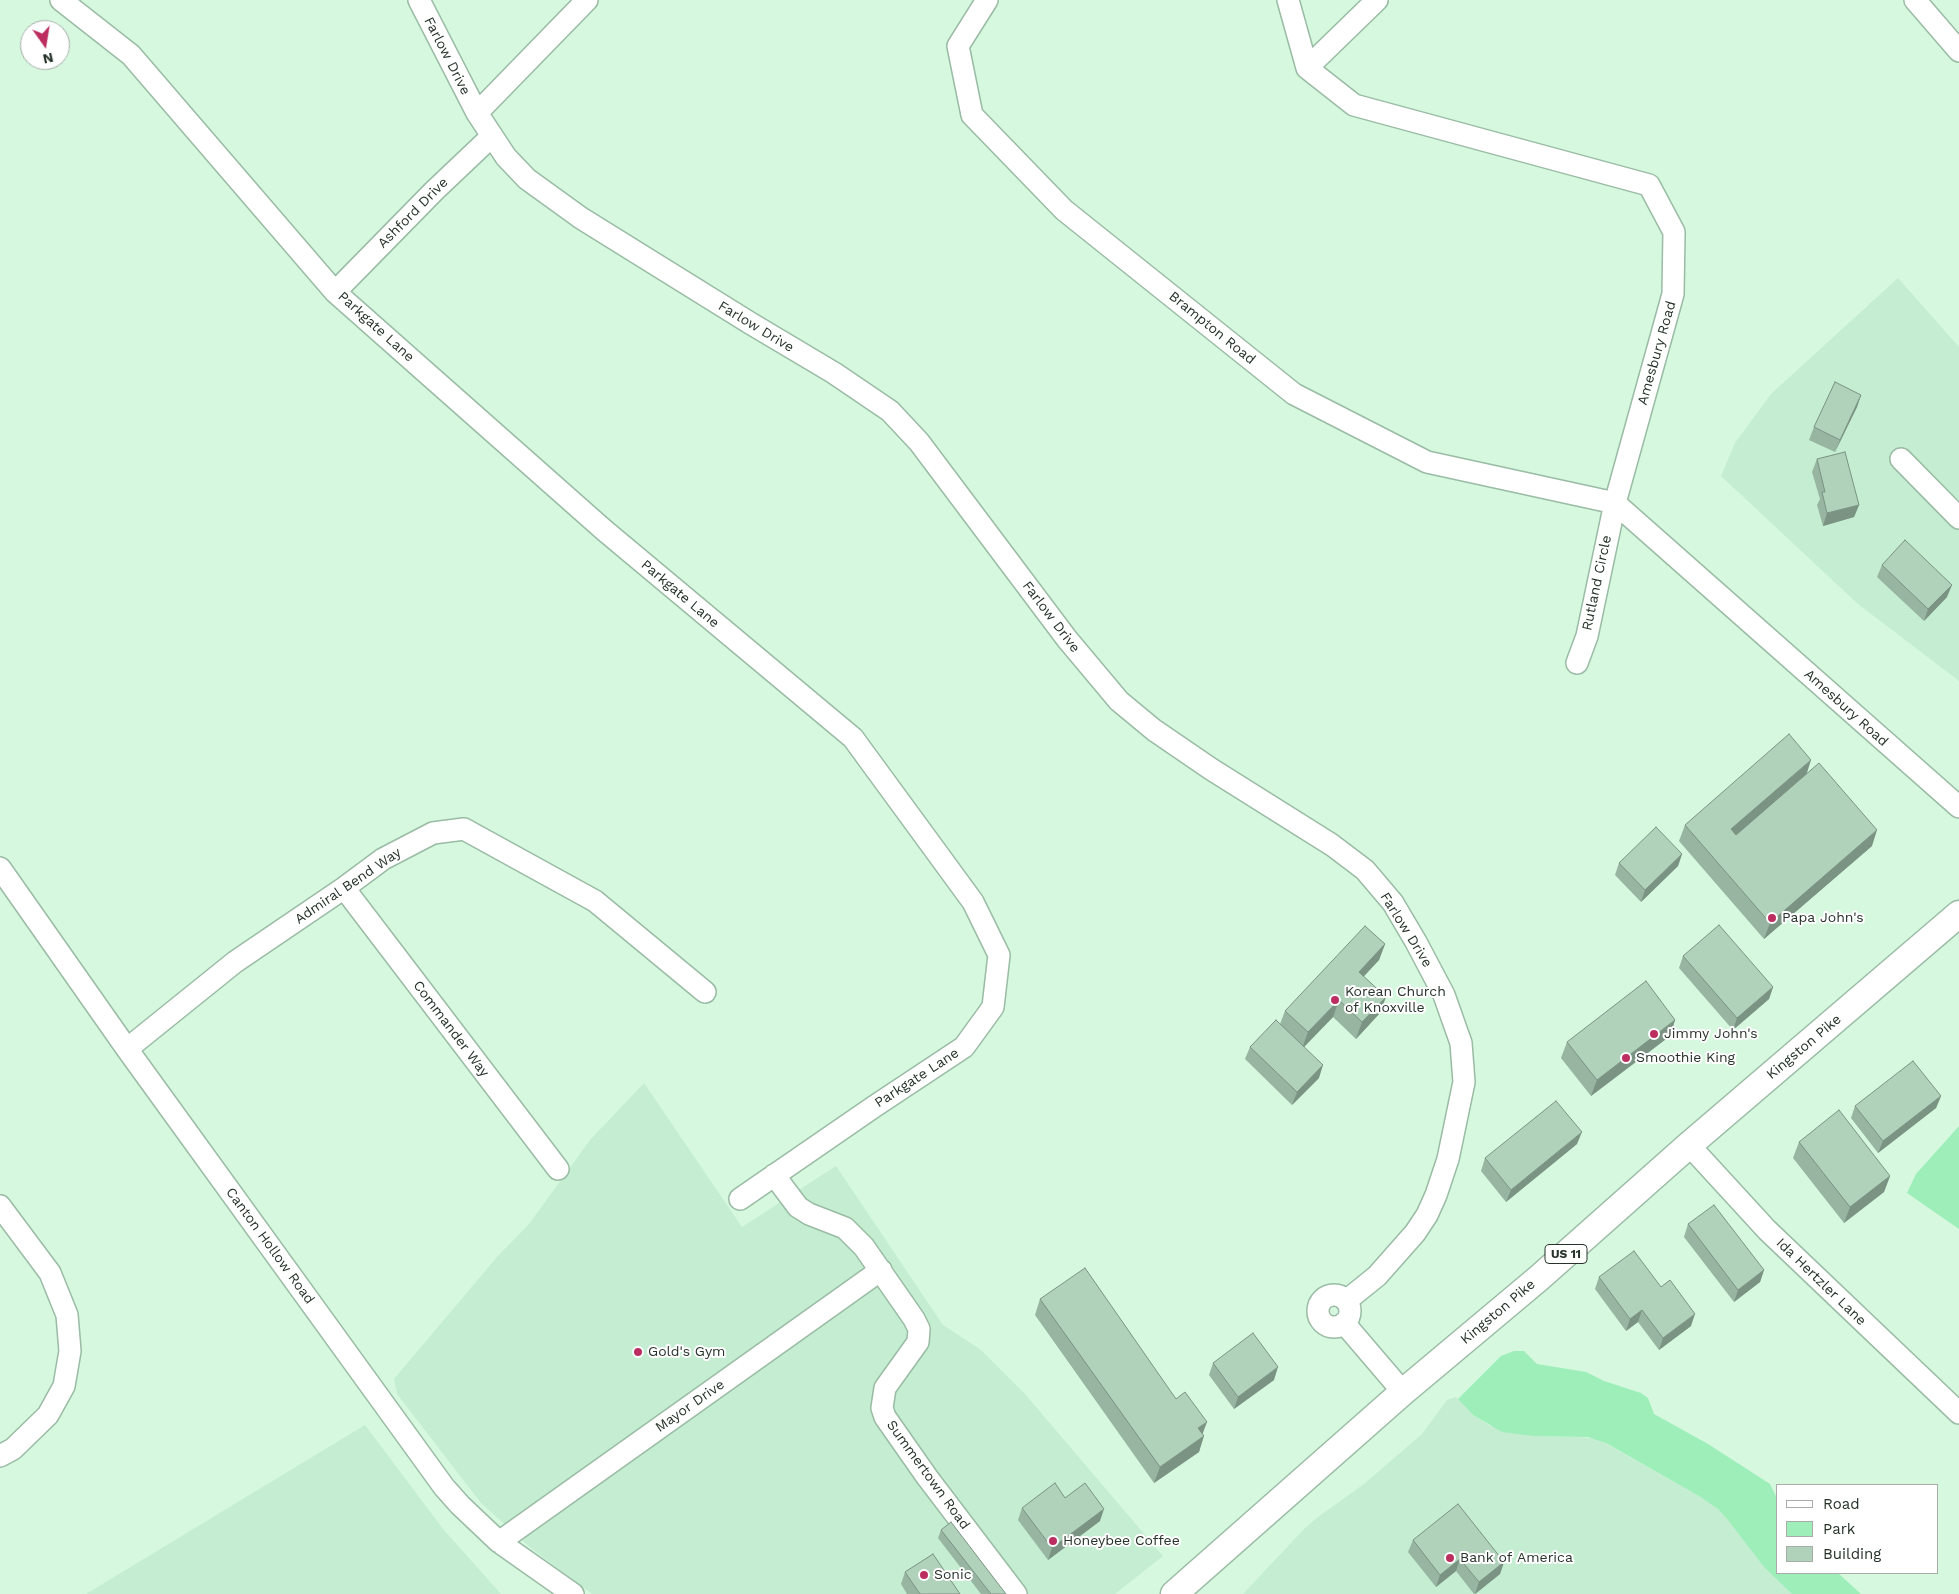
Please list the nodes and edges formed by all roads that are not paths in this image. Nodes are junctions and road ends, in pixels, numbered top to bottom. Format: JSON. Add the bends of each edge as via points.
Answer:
{"nodes":[{"id":1,"x":61,"y":0,"type":"edge"},
{"id":2,"x":419,"y":0,"type":"edge"},
{"id":3,"x":587,"y":0,"type":"edge"},
{"id":4,"x":987,"y":0,"type":"edge"},
{"id":5,"x":1288,"y":0,"type":"edge"},
{"id":6,"x":1377,"y":0,"type":"edge"},
{"id":7,"x":1915,"y":0,"type":"edge"},
{"id":8,"x":1959,"y":51,"type":"edge"},
{"id":9,"x":1307,"y":68,"type":"junction"},
{"id":10,"x":477,"y":112,"type":"junction"},
{"id":11,"x":492,"y":136,"type":"junction"},
{"id":12,"x":335,"y":292,"type":"junction"},
{"id":13,"x":1901,"y":459,"type":"dead end"},
{"id":14,"x":1615,"y":503,"type":"junction"},
{"id":15,"x":1959,"y":518,"type":"edge"},
{"id":16,"x":1577,"y":663,"type":"dead end"},
{"id":17,"x":1958,"y":810,"type":"edge"},
{"id":18,"x":0,"y":868,"type":"edge"},
{"id":19,"x":344,"y":888,"type":"junction"},
{"id":20,"x":1959,"y":914,"type":"edge"},
{"id":21,"x":705,"y":992,"type":"dead end"},
{"id":22,"x":127,"y":1049,"type":"junction"},
{"id":23,"x":1689,"y":1146,"type":"junction"},
{"id":24,"x":558,"y":1170,"type":"dead end"},
{"id":25,"x":774,"y":1175,"type":"junction"},
{"id":26,"x":740,"y":1200,"type":"dead end"},
{"id":27,"x":0,"y":1206,"type":"edge"},
{"id":28,"x":881,"y":1270,"type":"junction"},
{"id":29,"x":1346,"y":1301,"type":"junction"},
{"id":30,"x":1344,"y":1323,"type":"junction"},
{"id":31,"x":1403,"y":1392,"type":"junction"},
{"id":32,"x":1959,"y":1413,"type":"edge"},
{"id":33,"x":0,"y":1456,"type":"edge"},
{"id":34,"x":499,"y":1542,"type":"junction"},
{"id":35,"x":573,"y":1594,"type":"edge"},
{"id":36,"x":1016,"y":1594,"type":"edge"},
{"id":37,"x":1174,"y":1594,"type":"edge"}],
"edges":[{"from":1,"to":12,"type":"street","name":"Parkgate Lane","via":[[131,55]]},
{"from":2,"to":10,"type":"street","name":"Farlow Drive"},
{"from":3,"to":10,"type":"street"},
{"from":4,"to":14,"type":"street","name":"Brampton Road","via":[[958,46],[972,115],[1064,210],[1294,394],[1427,462]]},
{"from":5,"to":9,"type":"street"},
{"from":6,"to":9,"type":"street"},
{"from":7,"to":8,"type":"street"},
{"from":9,"to":14,"type":"street","name":"Amesbury Road","via":[[1354,106],[1649,185],[1674,232],[1673,294]]},
{"from":10,"to":11,"type":"street","name":"Farlow Drive"},
{"from":11,"to":12,"type":"street","name":"Ashford Drive"},
{"from":11,"to":29,"type":"street","name":"Farlow Drive","via":[[527,179],[559,204],[890,410],[919,442],[1067,639],[1119,701],[1154,730],[1211,769],[1332,845],[1365,870],[1393,904],[1444,996],[1461,1043],[1464,1082],[1448,1159],[1427,1215],[1377,1276]]},
{"from":12,"to":25,"type":"street","name":"Parkgate Lane","via":[[604,530],[853,738],[973,902],[999,955],[993,1007],[964,1047]]},
{"from":13,"to":15,"type":"street"},
{"from":14,"to":16,"type":"street","name":"Rutland Circle","via":[[1587,636]]},
{"from":14,"to":17,"type":"street","name":"Amesbury Road"},
{"from":18,"to":22,"type":"street","name":"Canton Hollow Road"},
{"from":19,"to":21,"type":"street","name":"Admiral Bend Way","via":[[383,859],[433,833],[464,829],[595,901]]},
{"from":19,"to":22,"type":"street","name":"Admiral Bend Way","via":[[235,962]]},
{"from":19,"to":24,"type":"street","name":"Commander Way"},
{"from":20,"to":23,"type":"main road","name":"Kingston Pike","number":"US 11"},
{"from":22,"to":34,"type":"street","name":"Canton Hollow Road","via":[[444,1487]]},
{"from":23,"to":31,"type":"main road","name":"Kingston Pike","number":"US 11"},
{"from":23,"to":32,"type":"street","name":"Ida Hertzler Lane","via":[[1767,1230]]},
{"from":25,"to":26,"type":"street","name":"Parkgate Lane"},
{"from":25,"to":28,"type":"street","name":"Summertown Road","via":[[798,1207],[845,1228]]},
{"from":27,"to":33,"type":"street","via":[[50,1273],[67,1315],[70,1351],[64,1386],[48,1415],[13,1449]]},
{"from":28,"to":34,"type":"street","name":"Mayor Drive"},
{"from":28,"to":36,"type":"street","name":"Summertown Road","via":[[919,1329],[918,1342],[885,1388],[882,1408],[885,1417]]},
{"from":29,"to":30,"type":"street","via":[[1350,1314]]},
{"from":29,"to":30,"type":"street","via":[[1340,1296],[1329,1296],[1321,1302],[1318,1312],[1326,1324],[1335,1327]]},
{"from":30,"to":31,"type":"street"},
{"from":31,"to":37,"type":"main road","name":"Kingston Pike","number":"US 11"},
{"from":34,"to":35,"type":"street","name":"Canton Hollow Road"}]}
